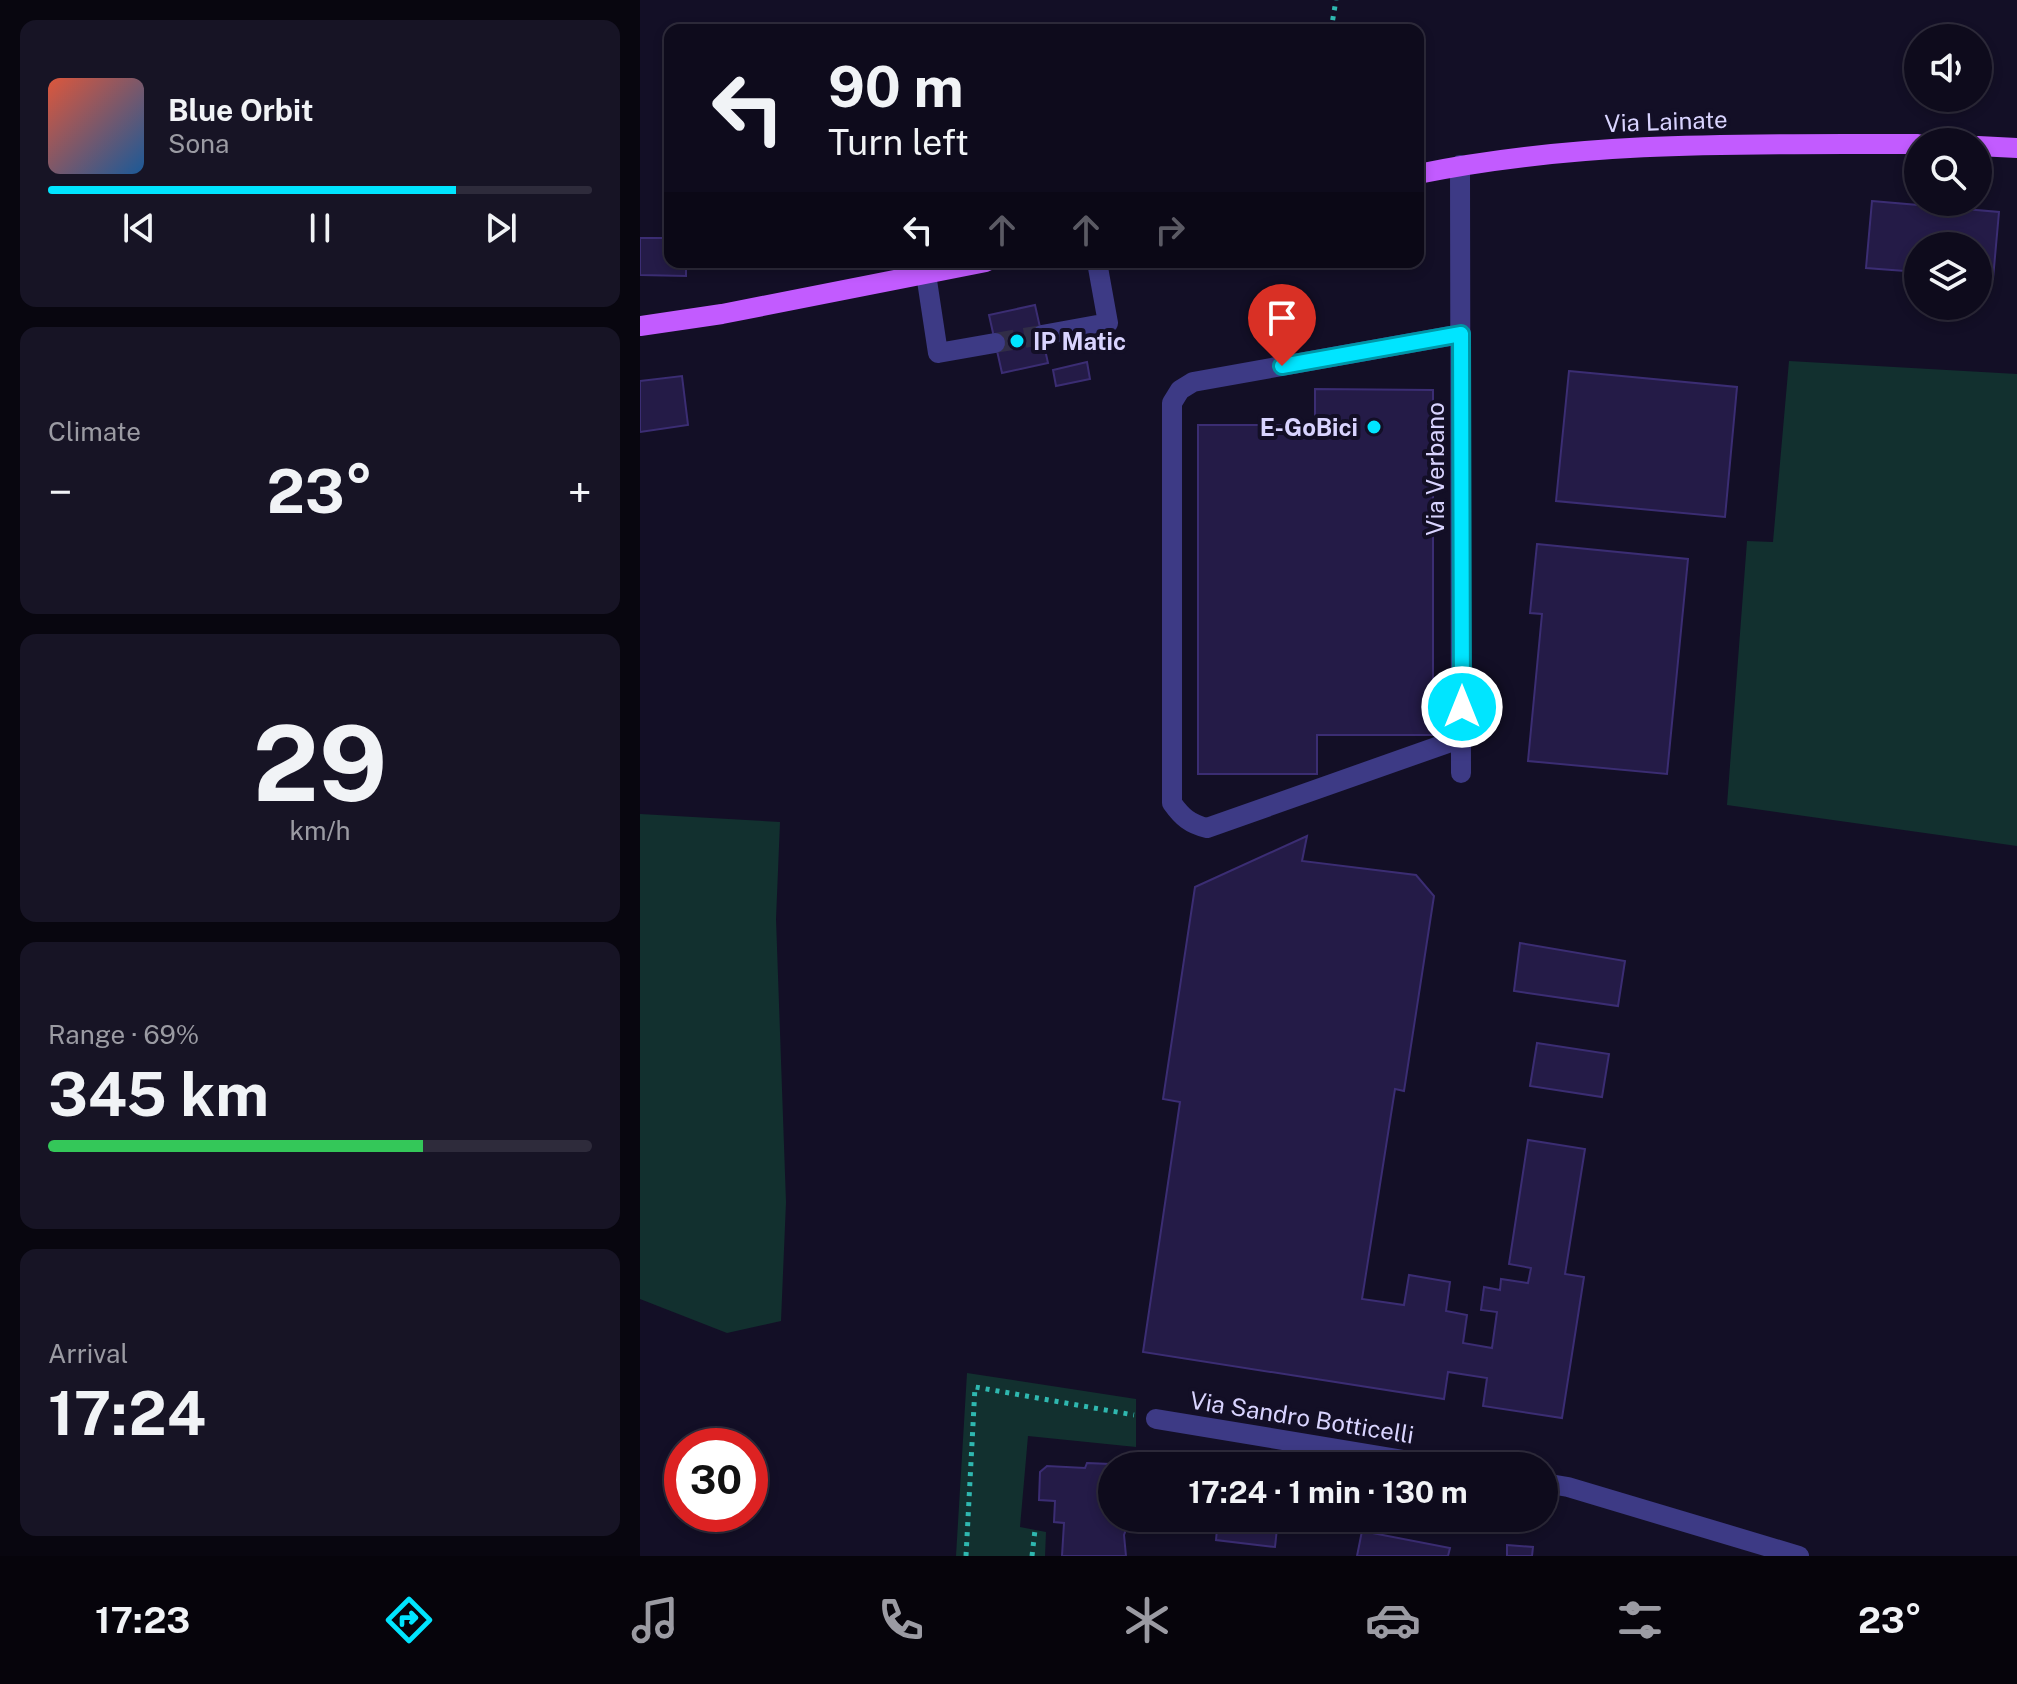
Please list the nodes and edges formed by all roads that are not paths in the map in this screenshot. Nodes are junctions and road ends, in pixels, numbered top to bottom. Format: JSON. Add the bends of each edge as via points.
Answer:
{"nodes":[{"id":1,"x":1904,"y":144,"type":"edge"},
{"id":2,"x":1992,"y":147,"type":"edge"},
{"id":3,"x":2017,"y":148,"type":"edge"},
{"id":4,"x":1460,"y":165,"type":"junction"},
{"id":5,"x":1424,"y":173,"type":"edge"},
{"id":6,"x":956,"y":268,"type":"edge"},
{"id":7,"x":1098,"y":268,"type":"edge"},
{"id":8,"x":926,"y":274,"type":"junction"},
{"id":9,"x":640,"y":326,"type":"edge"},
{"id":10,"x":1461,"y":334,"type":"junction"},
{"id":11,"x":1042,"y":335,"type":"tunnel mouth"},
{"id":12,"x":995,"y":343,"type":"tunnel mouth"},
{"id":13,"x":1462,"y":738,"type":"junction"},
{"id":14,"x":1461,"y":773,"type":"dead end"},
{"id":15,"x":1156,"y":1419,"type":"road end"},
{"id":16,"x":1355,"y":1452,"type":"edge"},
{"id":17,"x":1558,"y":1485,"type":"edge"},
{"id":18,"x":1799,"y":1556,"type":"edge"}],
"edges":[{"from":1,"to":4,"type":"main road","name":"Via Lainate","via":[[1617,147]]},
{"from":2,"to":3,"type":"main road"},
{"from":4,"to":5,"type":"main road","name":"Via Lainate"},
{"from":4,"to":10,"type":"street","name":"Via Verbano"},
{"from":6,"to":8,"type":"main road"},
{"from":7,"to":11,"type":"street","via":[[1108,323]]},
{"from":8,"to":9,"type":"main road"},
{"from":8,"to":12,"type":"street","via":[[938,353]]},
{"from":10,"to":13,"type":"street","name":"Via Verbano"},
{"from":10,"to":13,"type":"street","via":[[1193,382],[1180,390],[1172,403],[1172,803],[1182,817],[1207,828]]},
{"from":13,"to":14,"type":"street","name":"Via Verbano"},
{"from":15,"to":16,"type":"street","name":"Via Sandro Botticelli"},
{"from":17,"to":18,"type":"street"}]}
